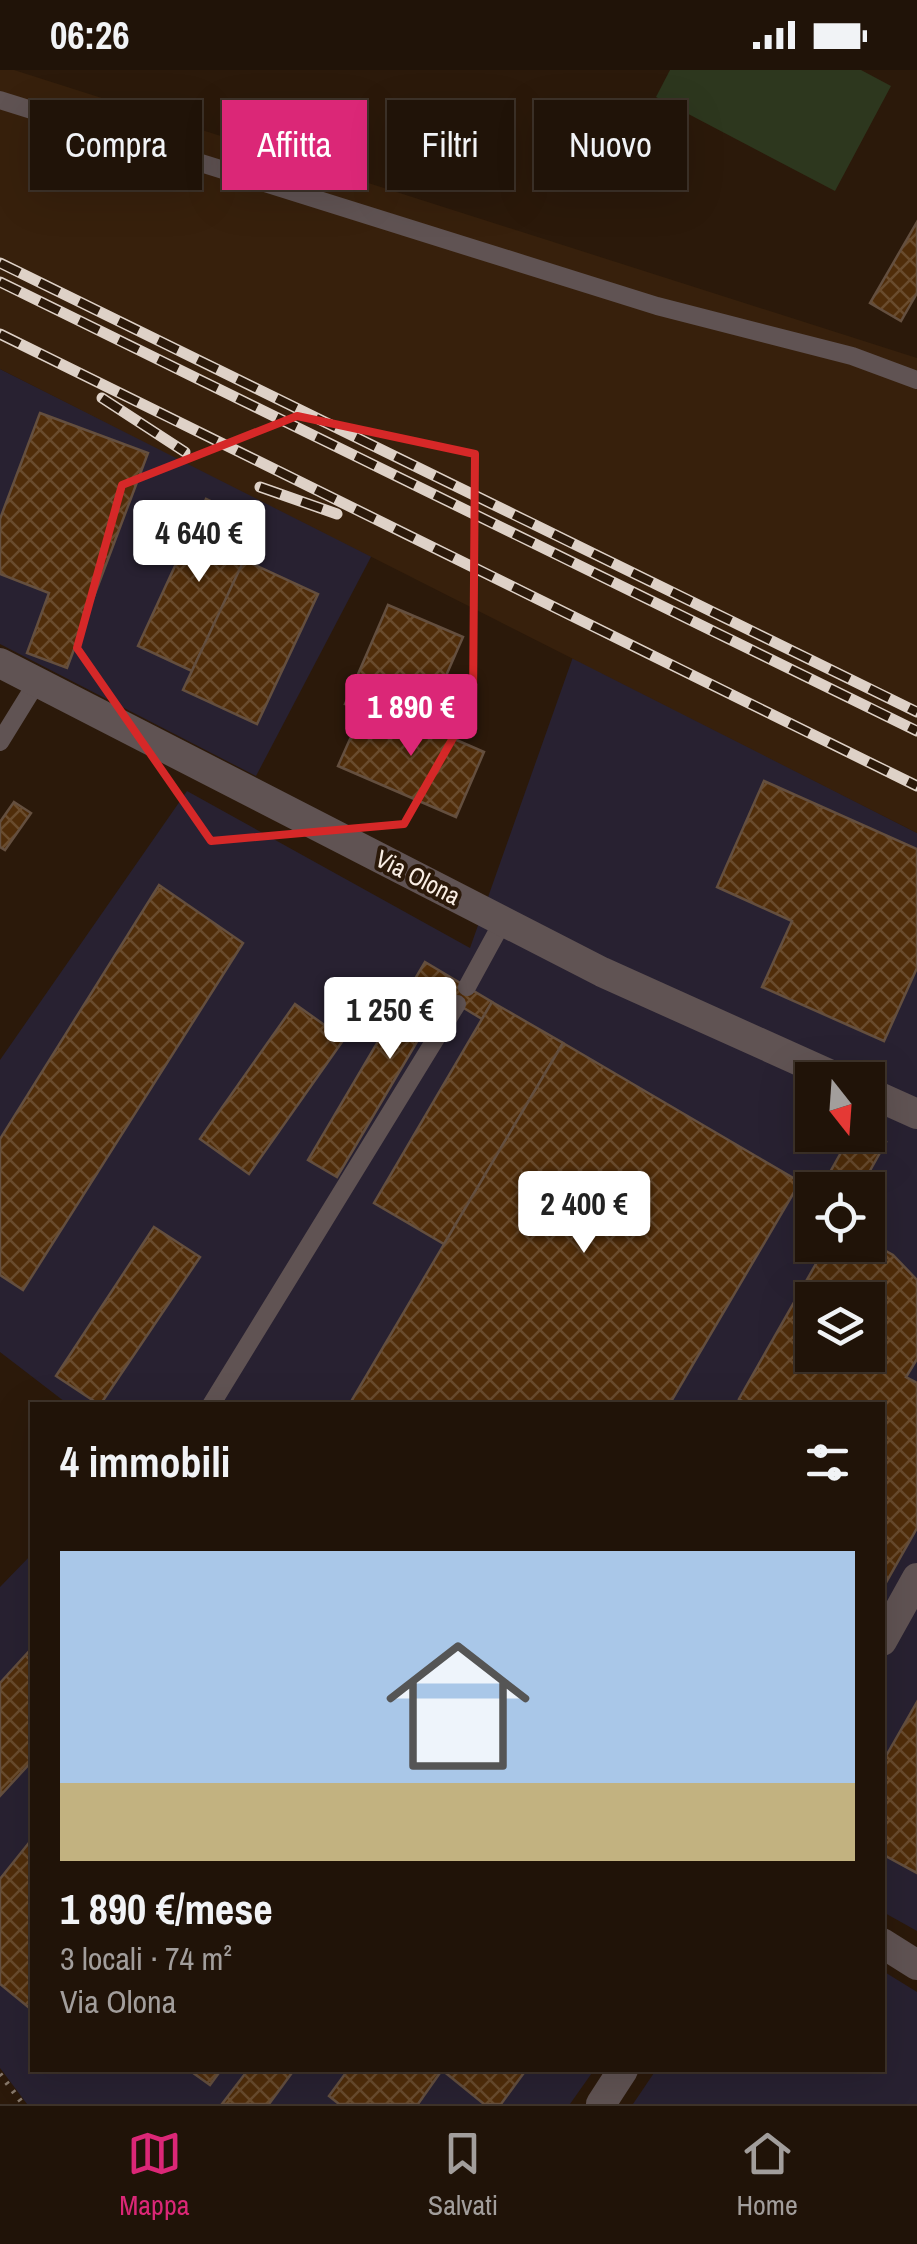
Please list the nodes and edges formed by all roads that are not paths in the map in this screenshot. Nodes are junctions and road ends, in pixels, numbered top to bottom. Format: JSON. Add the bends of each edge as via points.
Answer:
{"nodes":[{"id":1,"x":0,"y":100,"type":"edge"},
{"id":2,"x":917,"y":380,"type":"edge"},
{"id":3,"x":0,"y":663,"type":"edge"},
{"id":4,"x":37,"y":682,"type":"junction"},
{"id":5,"x":0,"y":742,"type":"edge"},
{"id":6,"x":502,"y":921,"type":"junction"},
{"id":7,"x":467,"y":988,"type":"dead end"},
{"id":8,"x":457,"y":1004,"type":"dead end"},
{"id":9,"x":802,"y":1062,"type":"edge"},
{"id":10,"x":885,"y":1100,"type":"edge"},
{"id":11,"x":917,"y":1114,"type":"edge"},
{"id":12,"x":214,"y":1402,"type":"edge"},
{"id":13,"x":917,"y":1578,"type":"edge"},
{"id":14,"x":885,"y":1636,"type":"edge"},
{"id":15,"x":885,"y":1945,"type":"edge"},
{"id":16,"x":917,"y":1965,"type":"edge"},
{"id":17,"x":622,"y":2072,"type":"edge"},
{"id":18,"x":601,"y":2104,"type":"edge"}],
"edges":[{"from":1,"to":2,"type":"lane","via":[[657,306],[852,356]]},
{"from":3,"to":4,"type":"street","name":"Via Olona"},
{"from":4,"to":5,"type":"lane"},
{"from":4,"to":6,"type":"street","name":"Via Olona"},
{"from":6,"to":7,"type":"lane"},
{"from":6,"to":9,"type":"street","name":"Via Olona"},
{"from":8,"to":12,"type":"lane"},
{"from":10,"to":11,"type":"street"},
{"from":13,"to":14,"type":"street"},
{"from":15,"to":16,"type":"street"},
{"from":17,"to":18,"type":"street"}]}
